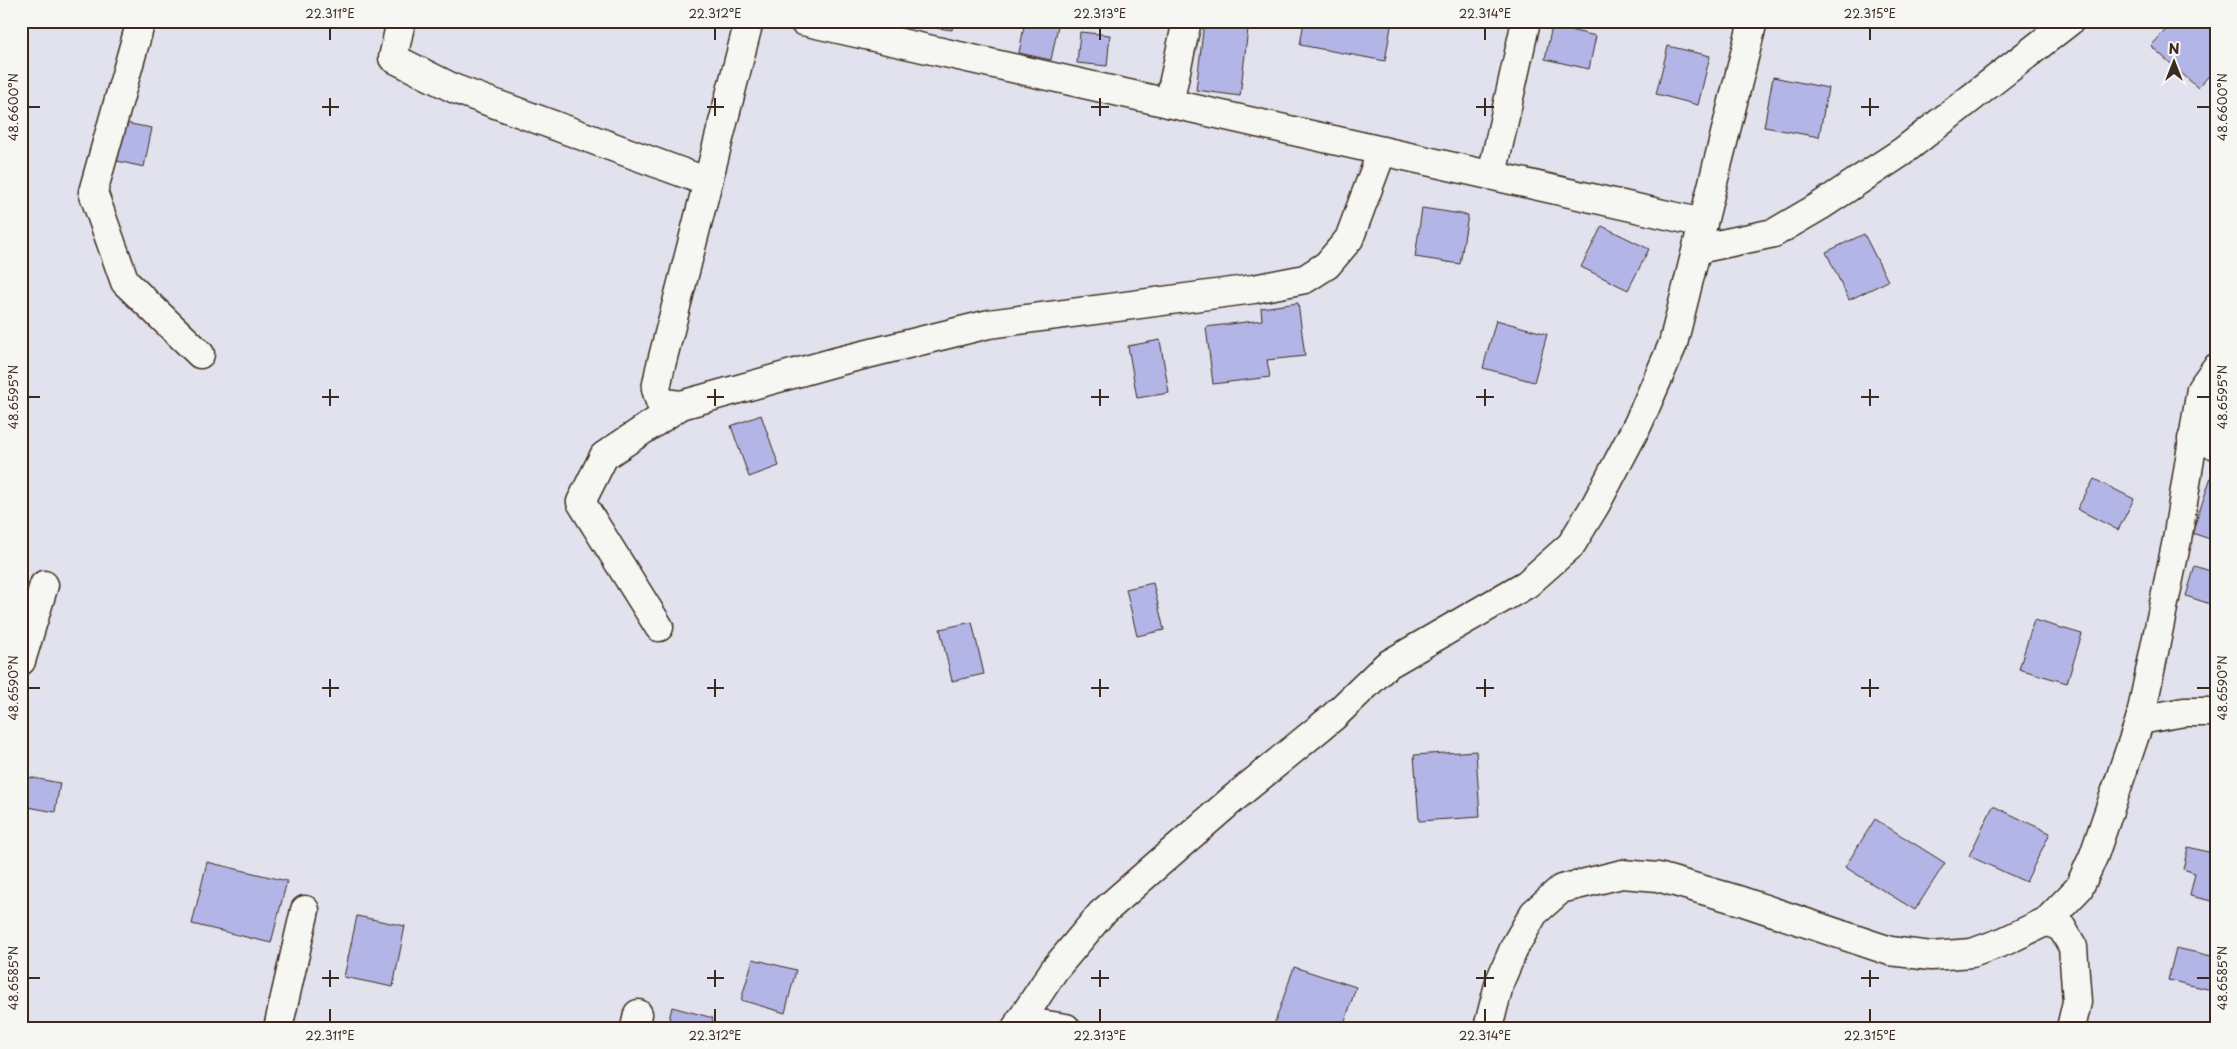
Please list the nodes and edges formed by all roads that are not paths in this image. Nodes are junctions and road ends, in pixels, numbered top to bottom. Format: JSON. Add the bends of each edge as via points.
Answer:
{"nodes":[{"id":1,"x":141,"y":21,"type":"edge"},
{"id":2,"x":401,"y":21,"type":"edge"},
{"id":3,"x":749,"y":21,"type":"edge"},
{"id":4,"x":803,"y":21,"type":"edge"},
{"id":5,"x":1187,"y":21,"type":"edge"},
{"id":6,"x":1526,"y":21,"type":"edge"},
{"id":7,"x":1753,"y":21,"type":"edge"},
{"id":8,"x":2070,"y":21,"type":"edge"},
{"id":9,"x":1170,"y":103,"type":"junction"},
{"id":10,"x":1382,"y":151,"type":"junction"},
{"id":11,"x":1492,"y":175,"type":"junction"},
{"id":12,"x":708,"y":182,"type":"junction"},
{"id":13,"x":1703,"y":223,"type":"junction"},
{"id":14,"x":1698,"y":249,"type":"junction"},
{"id":15,"x":200,"y":354,"type":"dead end"},
{"id":16,"x":2216,"y":368,"type":"edge"},
{"id":17,"x":681,"y":406,"type":"junction"},
{"id":18,"x":2204,"y":442,"type":"edge"},
{"id":19,"x":44,"y":585,"type":"dead end"},
{"id":20,"x":659,"y":627,"type":"dead end"},
{"id":21,"x":21,"y":661,"type":"edge"},
{"id":22,"x":2216,"y":712,"type":"edge"},
{"id":23,"x":2140,"y":720,"type":"junction"},
{"id":24,"x":306,"y":910,"type":"dead end"},
{"id":25,"x":2047,"y":921,"type":"junction"},
{"id":26,"x":1018,"y":1024,"type":"edge"},
{"id":27,"x":278,"y":1028,"type":"edge"},
{"id":28,"x":1066,"y":1028,"type":"edge"},
{"id":29,"x":1488,"y":1028,"type":"edge"},
{"id":30,"x":2071,"y":1028,"type":"edge"}],
"edges":[{"from":1,"to":15,"type":"street","via":[[93,192],[125,282]]},
{"from":2,"to":12,"type":"street","via":[[393,58],[455,89]]},
{"from":3,"to":12,"type":"street"},
{"from":4,"to":9,"type":"street"},
{"from":5,"to":9,"type":"street"},
{"from":6,"to":11,"type":"street"},
{"from":7,"to":13,"type":"street"},
{"from":8,"to":14,"type":"street","via":[[1902,152],[1820,206],[1774,233]]},
{"from":9,"to":10,"type":"street"},
{"from":10,"to":11,"type":"street"},
{"from":10,"to":17,"type":"street","via":[[1349,239],[1326,265],[1305,279],[1254,289],[989,324],[839,361]]},
{"from":11,"to":13,"type":"street"},
{"from":12,"to":17,"type":"street","via":[[656,389],[660,402]]},
{"from":13,"to":14,"type":"street"},
{"from":14,"to":26,"type":"street","via":[[1673,344],[1633,432],[1571,545],[1527,584],[1387,665],[1333,717],[1101,914],[1054,970]]},
{"from":16,"to":18,"type":"street","via":[[2201,389]]},
{"from":17,"to":20,"type":"street","via":[[604,456],[581,502]]},
{"from":18,"to":23,"type":"street","via":[[2177,540]]},
{"from":19,"to":21,"type":"street"},
{"from":22,"to":23,"type":"street","via":[[2184,712]]},
{"from":23,"to":25,"type":"street","via":[[2079,888]]},
{"from":24,"to":27,"type":"street"},
{"from":25,"to":29,"type":"street","via":[[1972,953],[1931,956],[1890,951],[1658,877],[1622,874],[1561,889],[1534,913],[1500,981]]},
{"from":25,"to":30,"type":"street","via":[[2062,928],[2073,947],[2077,1002]]},
{"from":26,"to":28,"type":"street"}]}
